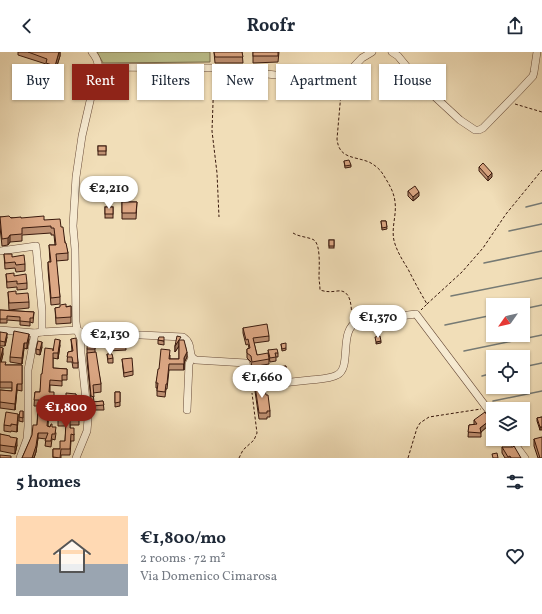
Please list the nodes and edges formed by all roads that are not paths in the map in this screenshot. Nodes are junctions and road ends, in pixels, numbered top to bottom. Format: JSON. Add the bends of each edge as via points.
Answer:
{"nodes":[{"id":1,"x":92,"y":52,"type":"edge"},
{"id":2,"x":372,"y":52,"type":"edge"},
{"id":3,"x":392,"y":52,"type":"edge"},
{"id":4,"x":537,"y":52,"type":"edge"},
{"id":5,"x":98,"y":64,"type":"edge"},
{"id":6,"x":129,"y":67,"type":"edge"},
{"id":7,"x":91,"y":100,"type":"edge"},
{"id":8,"x":0,"y":251,"type":"edge"},
{"id":9,"x":0,"y":330,"type":"edge"},
{"id":10,"x":77,"y":330,"type":"junction"},
{"id":11,"x":38,"y":332,"type":"junction"},
{"id":12,"x":192,"y":358,"type":"junction"},
{"id":13,"x":486,"y":407,"type":"edge"},
{"id":14,"x":187,"y":410,"type":"dead end"},
{"id":15,"x":516,"y":446,"type":"edge"},
{"id":16,"x":20,"y":458,"type":"edge"},
{"id":17,"x":76,"y":458,"type":"edge"},
{"id":18,"x":525,"y":458,"type":"edge"}],
"edges":[{"from":1,"to":5,"type":"street"},
{"from":2,"to":6,"type":"street","via":[[336,82],[213,68]]},
{"from":3,"to":4,"type":"street","via":[[421,84],[460,120],[475,130],[483,128],[533,76]]},
{"from":7,"to":10,"type":"street","via":[[76,177],[73,226]]},
{"from":8,"to":11,"type":"street","via":[[36,246],[42,311]]},
{"from":9,"to":11,"type":"street"},
{"from":10,"to":11,"type":"street"},
{"from":10,"to":12,"type":"street","via":[[90,335],[183,337],[190,344]]},
{"from":10,"to":17,"type":"street","via":[[81,339],[88,419],[87,432]]},
{"from":11,"to":16,"type":"street","via":[[28,370],[28,426]]},
{"from":12,"to":13,"type":"street","via":[[246,363],[251,387],[322,379],[337,376],[343,370],[346,345],[353,325],[360,321],[416,314]]},
{"from":12,"to":14,"type":"street","via":[[189,364]]},
{"from":15,"to":18,"type":"street"}]}
